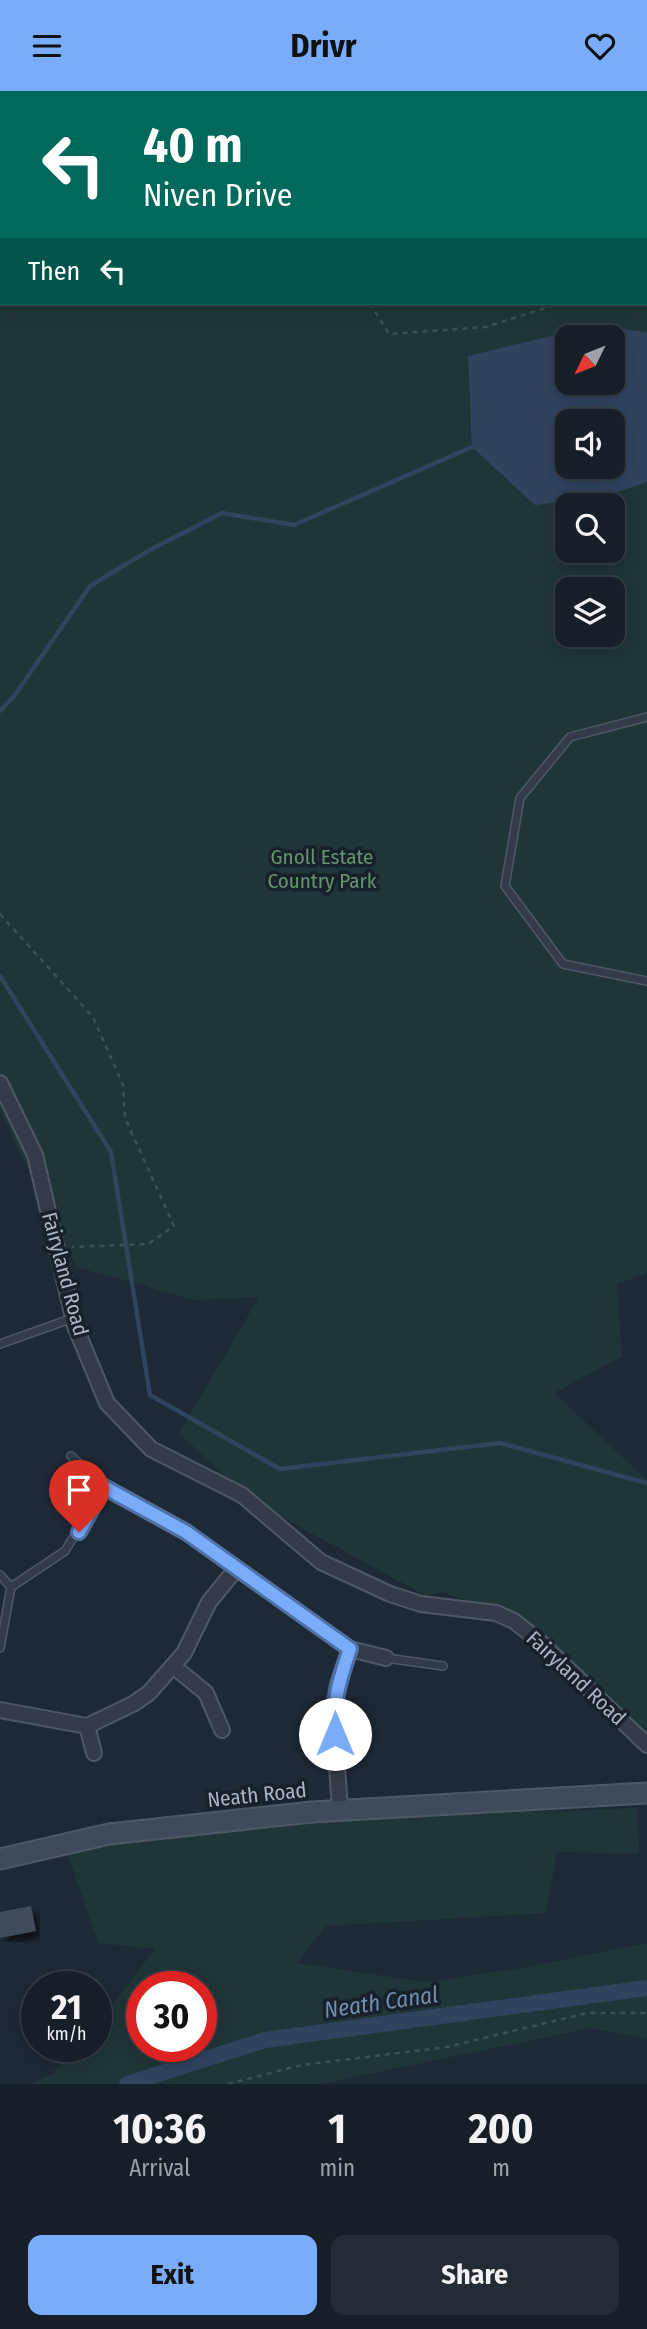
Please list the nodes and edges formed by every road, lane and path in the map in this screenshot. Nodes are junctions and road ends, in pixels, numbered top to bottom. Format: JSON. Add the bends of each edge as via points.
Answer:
{"nodes":[{"id":1,"x":371,"y":305,"type":"edge"},
{"id":2,"x":555,"y":305,"type":"edge"},
{"id":3,"x":647,"y":716,"type":"edge"},
{"id":4,"x":0,"y":914,"type":"edge"},
{"id":5,"x":647,"y":981,"type":"edge"},
{"id":6,"x":0,"y":1083,"type":"edge"},
{"id":7,"x":57,"y":1248,"type":"junction"},
{"id":8,"x":73,"y":1317,"type":"junction"},
{"id":9,"x":0,"y":1344,"type":"edge"},
{"id":10,"x":71,"y":1456,"type":"dead end"},
{"id":11,"x":104,"y":1487,"type":"junction"},
{"id":12,"x":236,"y":1569,"type":"junction"},
{"id":13,"x":0,"y":1575,"type":"edge"},
{"id":14,"x":11,"y":1587,"type":"junction"},
{"id":15,"x":0,"y":1648,"type":"edge"},
{"id":16,"x":350,"y":1649,"type":"junction"},
{"id":17,"x":386,"y":1658,"type":"joint"},
{"id":18,"x":173,"y":1666,"type":"junction"},
{"id":19,"x":443,"y":1666,"type":"dead end"},
{"id":20,"x":0,"y":1710,"type":"edge"},
{"id":21,"x":87,"y":1726,"type":"junction"},
{"id":22,"x":222,"y":1730,"type":"dead end"},
{"id":23,"x":647,"y":1745,"type":"edge"},
{"id":24,"x":94,"y":1753,"type":"dead end"},
{"id":25,"x":647,"y":1793,"type":"edge"},
{"id":26,"x":340,"y":1809,"type":"junction"},
{"id":27,"x":0,"y":1859,"type":"edge"},
{"id":28,"x":647,"y":2013,"type":"edge"},
{"id":29,"x":228,"y":2084,"type":"edge"}],
"edges":[{"from":1,"to":2,"type":"path","via":[[388,334],[486,327]]},
{"from":3,"to":5,"type":"lane","via":[[570,737],[520,798],[505,886],[563,964]]},
{"from":4,"to":7,"type":"path","via":[[93,1017],[123,1086],[125,1118],[174,1226],[148,1244]]},
{"from":6,"to":7,"type":"street","name":"Fairyland Road","via":[[35,1155]]},
{"from":7,"to":8,"type":"street","name":"Fairyland Road"},
{"from":8,"to":9,"type":"lane"},
{"from":8,"to":23,"type":"street","name":"Fairyland Road","via":[[107,1403],[151,1449],[242,1495],[321,1562],[421,1604],[496,1613],[514,1621]]},
{"from":10,"to":11,"type":"lane"},
{"from":11,"to":12,"type":"street","via":[[186,1532]]},
{"from":11,"to":14,"type":"lane","via":[[65,1551]]},
{"from":12,"to":16,"type":"street"},
{"from":12,"to":18,"type":"street","via":[[209,1602]]},
{"from":13,"to":14,"type":"lane"},
{"from":14,"to":15,"type":"lane"},
{"from":16,"to":17,"type":"street"},
{"from":16,"to":26,"type":"street","via":[[333,1711]]},
{"from":17,"to":19,"type":"lane"},
{"from":18,"to":21,"type":"street","via":[[149,1693]]},
{"from":18,"to":22,"type":"street","via":[[206,1693]]},
{"from":20,"to":21,"type":"street"},
{"from":21,"to":24,"type":"street"},
{"from":25,"to":26,"type":"main road","name":"Neath Road"},
{"from":26,"to":27,"type":"main road","name":"Neath Road","via":[[109,1834]]},
{"from":28,"to":29,"type":"path","via":[[587,2013],[447,2047],[302,2065]]}]}
